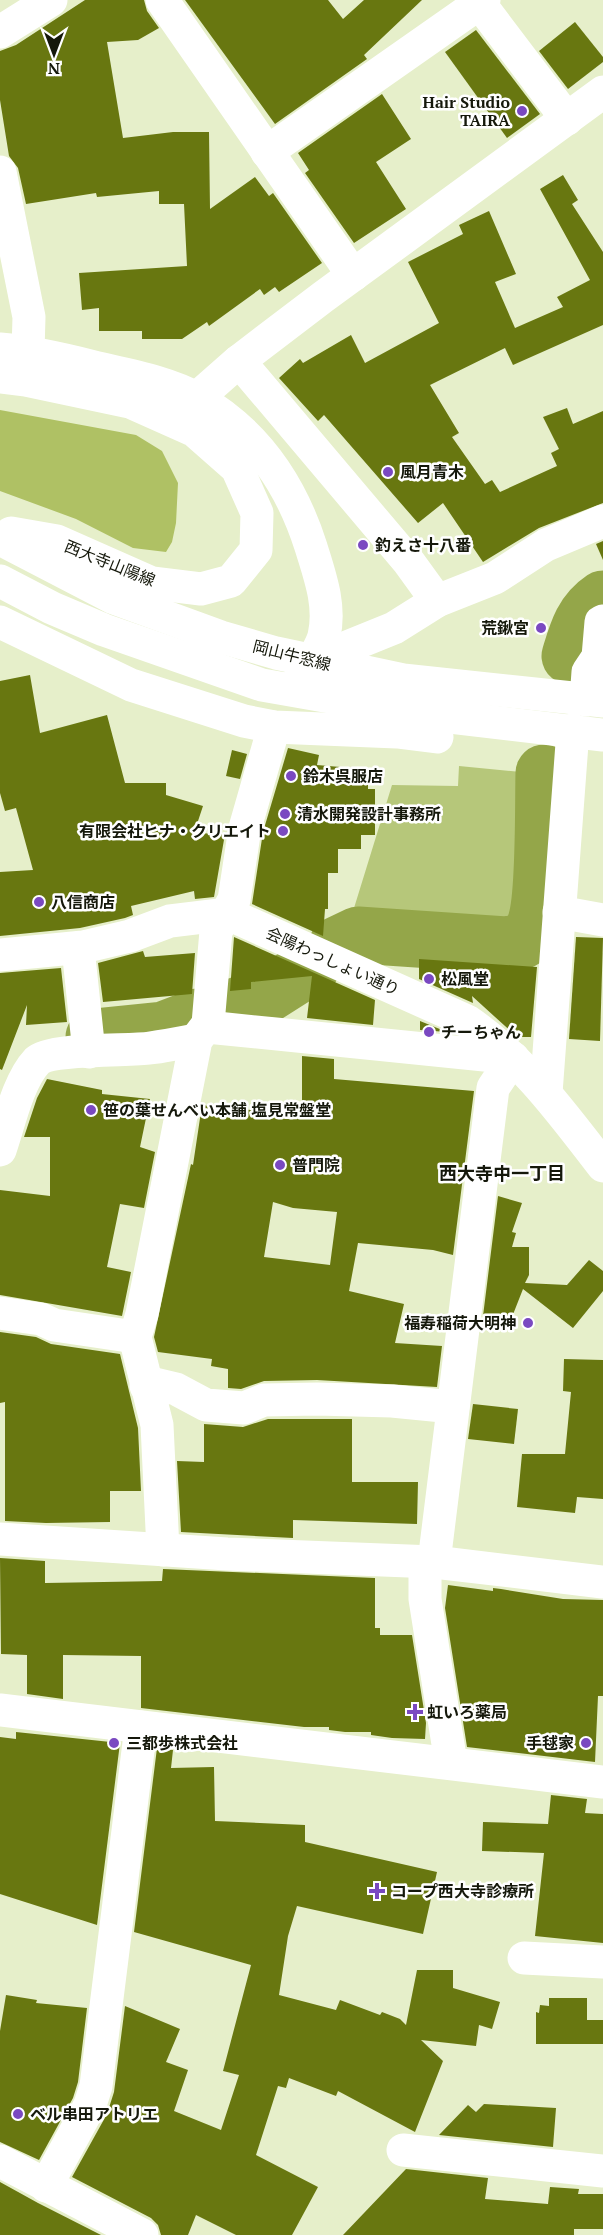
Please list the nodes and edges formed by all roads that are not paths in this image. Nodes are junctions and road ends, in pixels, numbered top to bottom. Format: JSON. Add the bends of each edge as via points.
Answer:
{"nodes":[{"id":1,"x":51,"y":0,"type":"edge"},
{"id":2,"x":162,"y":0,"type":"edge"},
{"id":3,"x":481,"y":1,"type":"edge"},
{"id":4,"x":0,"y":32,"type":"edge"},
{"id":5,"x":603,"y":92,"type":"edge"},
{"id":6,"x":567,"y":119,"type":"junction"},
{"id":7,"x":267,"y":152,"type":"junction"},
{"id":8,"x":0,"y":172,"type":"edge"},
{"id":9,"x":353,"y":275,"type":"junction"},
{"id":10,"x":14,"y":350,"type":"edge"},
{"id":11,"x":238,"y":362,"type":"junction"},
{"id":12,"x":0,"y":377,"type":"edge"},
{"id":13,"x":196,"y":398,"type":"junction"},
{"id":14,"x":603,"y":521,"type":"edge"},
{"id":15,"x":0,"y":532,"type":"edge"},
{"id":16,"x":0,"y":539,"type":"edge"},
{"id":17,"x":0,"y":581,"type":"edge"},
{"id":18,"x":437,"y":601,"type":"junction"},
{"id":19,"x":603,"y":621,"type":"edge"},
{"id":20,"x":0,"y":622,"type":"edge"},
{"id":21,"x":310,"y":662,"type":"junction"},
{"id":22,"x":292,"y":692,"type":"junction"},
{"id":23,"x":594,"y":700,"type":"edge"},
{"id":24,"x":274,"y":727,"type":"junction"},
{"id":25,"x":588,"y":740,"type":"edge"},
{"id":26,"x":559,"y":912,"type":"junction"},
{"id":27,"x":228,"y":914,"type":"junction"},
{"id":28,"x":603,"y":920,"type":"edge"},
{"id":29,"x":78,"y":948,"type":"junction"},
{"id":30,"x":0,"y":955,"type":"edge"},
{"id":31,"x":201,"y":1034,"type":"junction"},
{"id":32,"x":89,"y":1052,"type":"junction"},
{"id":33,"x":513,"y":1058,"type":"junction"},
{"id":34,"x":546,"y":1093,"type":"junction"},
{"id":35,"x":0,"y":1150,"type":"edge"},
{"id":36,"x":603,"y":1166,"type":"edge"},
{"id":37,"x":0,"y":1313,"type":"edge"},
{"id":38,"x":135,"y":1337,"type":"junction"},
{"id":39,"x":146,"y":1386,"type":"junction"},
{"id":40,"x":453,"y":1407,"type":"junction"},
{"id":41,"x":0,"y":1539,"type":"edge"},
{"id":42,"x":163,"y":1550,"type":"junction"},
{"id":43,"x":434,"y":1562,"type":"junction"},
{"id":44,"x":603,"y":1582,"type":"edge"},
{"id":45,"x":0,"y":1710,"type":"edge"},
{"id":46,"x":141,"y":1727,"type":"junction"},
{"id":47,"x":451,"y":1763,"type":"junction"},
{"id":48,"x":603,"y":1782,"type":"edge"},
{"id":49,"x":524,"y":1958,"type":"dead end"},
{"id":50,"x":603,"y":1962,"type":"edge"},
{"id":51,"x":404,"y":2150,"type":"dead end"},
{"id":52,"x":0,"y":2161,"type":"edge"},
{"id":53,"x":603,"y":2171,"type":"edge"},
{"id":54,"x":46,"y":2186,"type":"junction"},
{"id":55,"x":142,"y":2235,"type":"edge"}],
"edges":[{"from":1,"to":4,"type":"street"},
{"from":2,"to":7,"type":"street"},
{"from":3,"to":6,"type":"street"},
{"from":3,"to":7,"type":"street"},
{"from":5,"to":6,"type":"street"},
{"from":6,"to":9,"type":"street"},
{"from":7,"to":9,"type":"street"},
{"from":8,"to":10,"type":"street","via":[[29,316]]},
{"from":9,"to":11,"type":"street"},
{"from":10,"to":13,"type":"street","via":[[138,377]]},
{"from":11,"to":13,"type":"street"},
{"from":11,"to":18,"type":"street","via":[[408,561]]},
{"from":12,"to":15,"type":"street","name":"西大寺山陽線","via":[[130,402],[195,431],[237,468],[257,513],[256,550],[231,581],[201,589],[152,583],[57,541]]},
{"from":13,"to":21,"type":"street","via":[[226,418],[261,451],[288,487],[302,515],[326,601],[324,638]]},
{"from":14,"to":18,"type":"street","via":[[546,545],[495,579]]},
{"from":16,"to":21,"type":"street","name":"岡山牛窓線","via":[[114,598],[221,637]]},
{"from":17,"to":22,"type":"street","name":"岡山牛窓線","via":[[125,638],[219,672]]},
{"from":18,"to":21,"type":"street","via":[[394,628]]},
{"from":19,"to":23,"type":"street","via":[[598,657],[588,672]]},
{"from":20,"to":24,"type":"street","via":[[131,685],[221,715]]},
{"from":21,"to":22,"type":"street"},
{"from":21,"to":23,"type":"street","name":"岡山牛窓線","via":[[403,680]]},
{"from":22,"to":24,"type":"street"},
{"from":22,"to":25,"type":"street","name":"岡山牛窓線"},
{"from":24,"to":25,"type":"street"},
{"from":24,"to":27,"type":"street","via":[[245,828],[234,900]]},
{"from":25,"to":26,"type":"street"},
{"from":26,"to":28,"type":"street"},
{"from":26,"to":34,"type":"street"},
{"from":27,"to":29,"type":"street","via":[[170,921],[130,936]]},
{"from":27,"to":31,"type":"street","via":[[216,931]]},
{"from":27,"to":33,"type":"street","name":"会陽わっしょい通り","via":[[467,1021]]},
{"from":29,"to":30,"type":"street"},
{"from":29,"to":32,"type":"street"},
{"from":31,"to":32,"type":"street","via":[[150,1048]]},
{"from":31,"to":33,"type":"street"},
{"from":31,"to":38,"type":"street"},
{"from":32,"to":35,"type":"street","via":[[40,1059],[17,1099]]},
{"from":33,"to":34,"type":"street","name":"会陽わっしょい通り"},
{"from":33,"to":40,"type":"street","via":[[493,1088]]},
{"from":34,"to":36,"type":"street","name":"会陽わっしょい通り"},
{"from":37,"to":38,"type":"street"},
{"from":38,"to":39,"type":"street"},
{"from":39,"to":40,"type":"street","via":[[176,1389],[206,1405],[244,1408],[264,1400],[317,1399]]},
{"from":39,"to":42,"type":"street","via":[[157,1425]]},
{"from":40,"to":43,"type":"street"},
{"from":41,"to":42,"type":"street"},
{"from":42,"to":43,"type":"street"},
{"from":43,"to":44,"type":"street"},
{"from":43,"to":47,"type":"street","via":[[425,1570],[425,1599]]},
{"from":45,"to":46,"type":"street"},
{"from":46,"to":47,"type":"street"},
{"from":46,"to":54,"type":"street","via":[[96,2086],[90,2105]]},
{"from":47,"to":48,"type":"street"},
{"from":49,"to":50,"type":"street"},
{"from":51,"to":53,"type":"street"},
{"from":52,"to":54,"type":"street"},
{"from":54,"to":55,"type":"street"}]}
